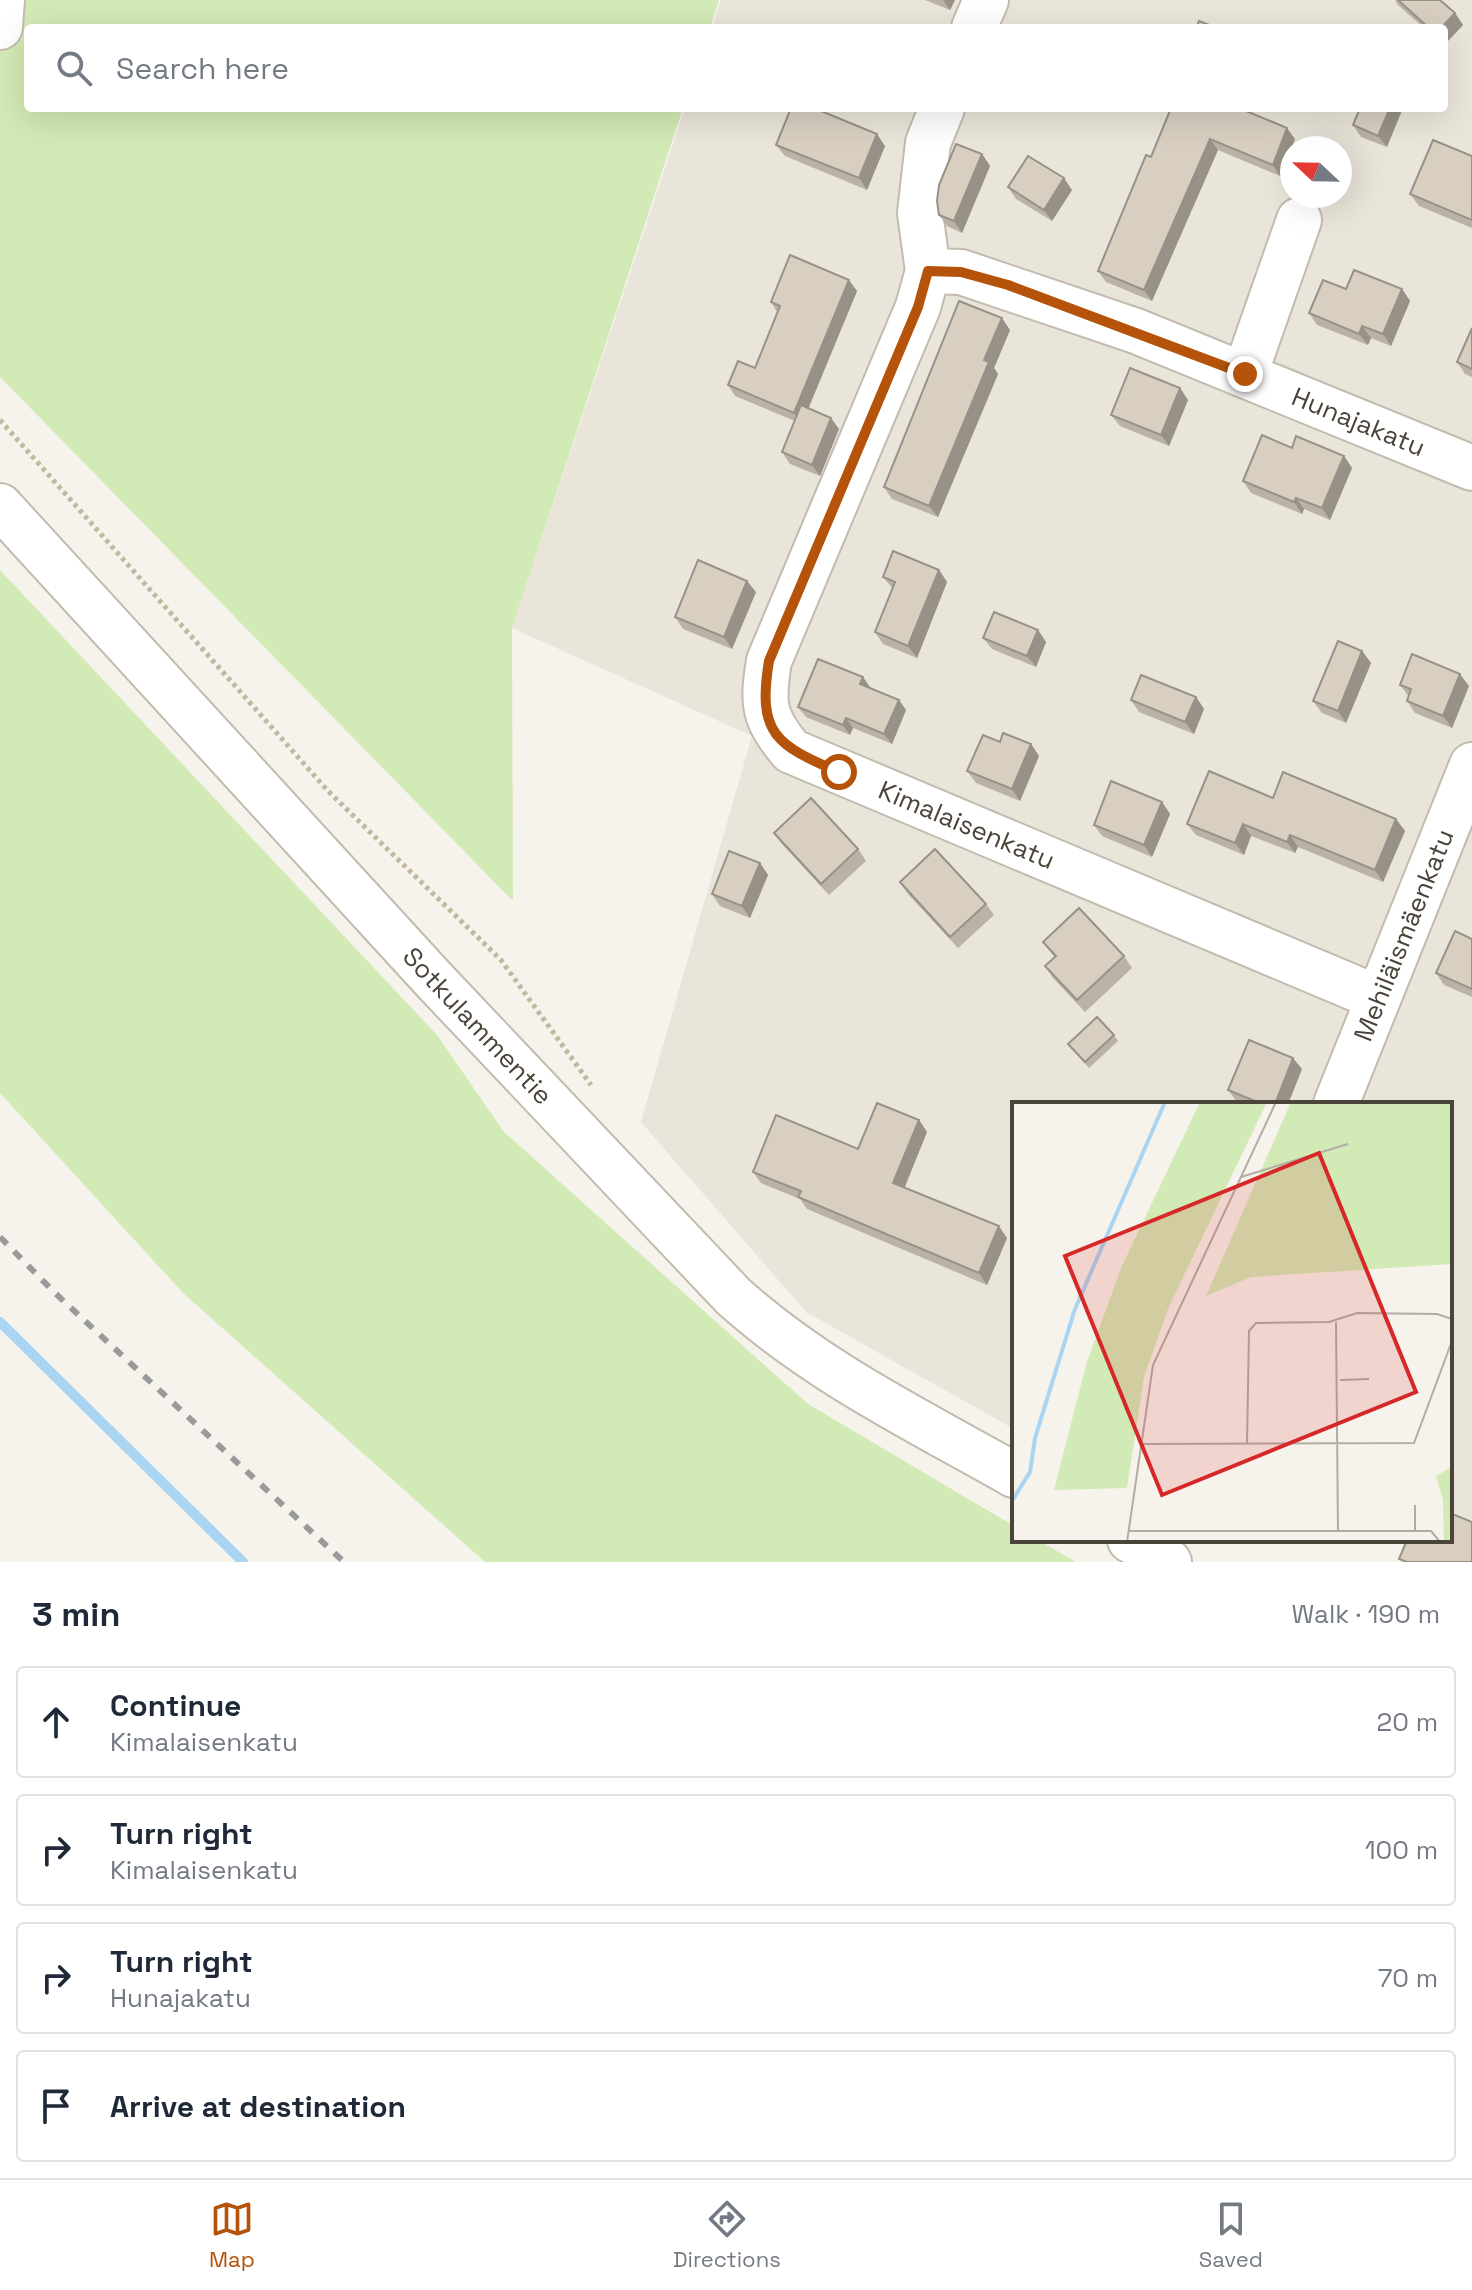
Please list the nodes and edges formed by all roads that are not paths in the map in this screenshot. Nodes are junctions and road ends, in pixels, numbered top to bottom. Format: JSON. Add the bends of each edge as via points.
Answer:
{"nodes":[{"id":1,"x":2,"y":0,"type":"edge"},
{"id":2,"x":986,"y":0,"type":"edge"},
{"id":3,"x":976,"y":24,"type":"edge"},
{"id":4,"x":0,"y":27,"type":"edge"},
{"id":5,"x":940,"y":112,"type":"edge"},
{"id":6,"x":1299,"y":220,"type":"dead end"},
{"id":7,"x":928,"y":271,"type":"junction"},
{"id":8,"x":1245,"y":374,"type":"junction"},
{"id":9,"x":1472,"y":468,"type":"edge"},
{"id":10,"x":0,"y":506,"type":"edge"},
{"id":11,"x":1472,"y":765,"type":"edge"},
{"id":12,"x":1378,"y":998,"type":"junction"},
{"id":13,"x":1337,"y":1102,"type":"edge"},
{"id":14,"x":1012,"y":1474,"type":"edge"}],
"edges":[{"from":1,"to":4,"type":"street"},
{"from":2,"to":3,"type":"street"},
{"from":5,"to":7,"type":"street","name":"Kimalaisenkatu","via":[[928,143],[920,213]]},
{"from":6,"to":8,"type":"street"},
{"from":7,"to":8,"type":"street","name":"Hunajakatu","via":[[961,272],[1008,285]]},
{"from":7,"to":12,"type":"street","name":"Kimalaisenkatu","via":[[918,307],[769,661],[763,697],[770,725],[791,751]]},
{"from":8,"to":9,"type":"street","name":"Hunajakatu"},
{"from":10,"to":14,"type":"street","name":"Sotkulammentie","via":[[434,980],[733,1296],[820,1365]]},
{"from":11,"to":12,"type":"street","name":"Mehiläismäenkatu"},
{"from":12,"to":13,"type":"street","name":"Mehiläismäenkatu"}]}
